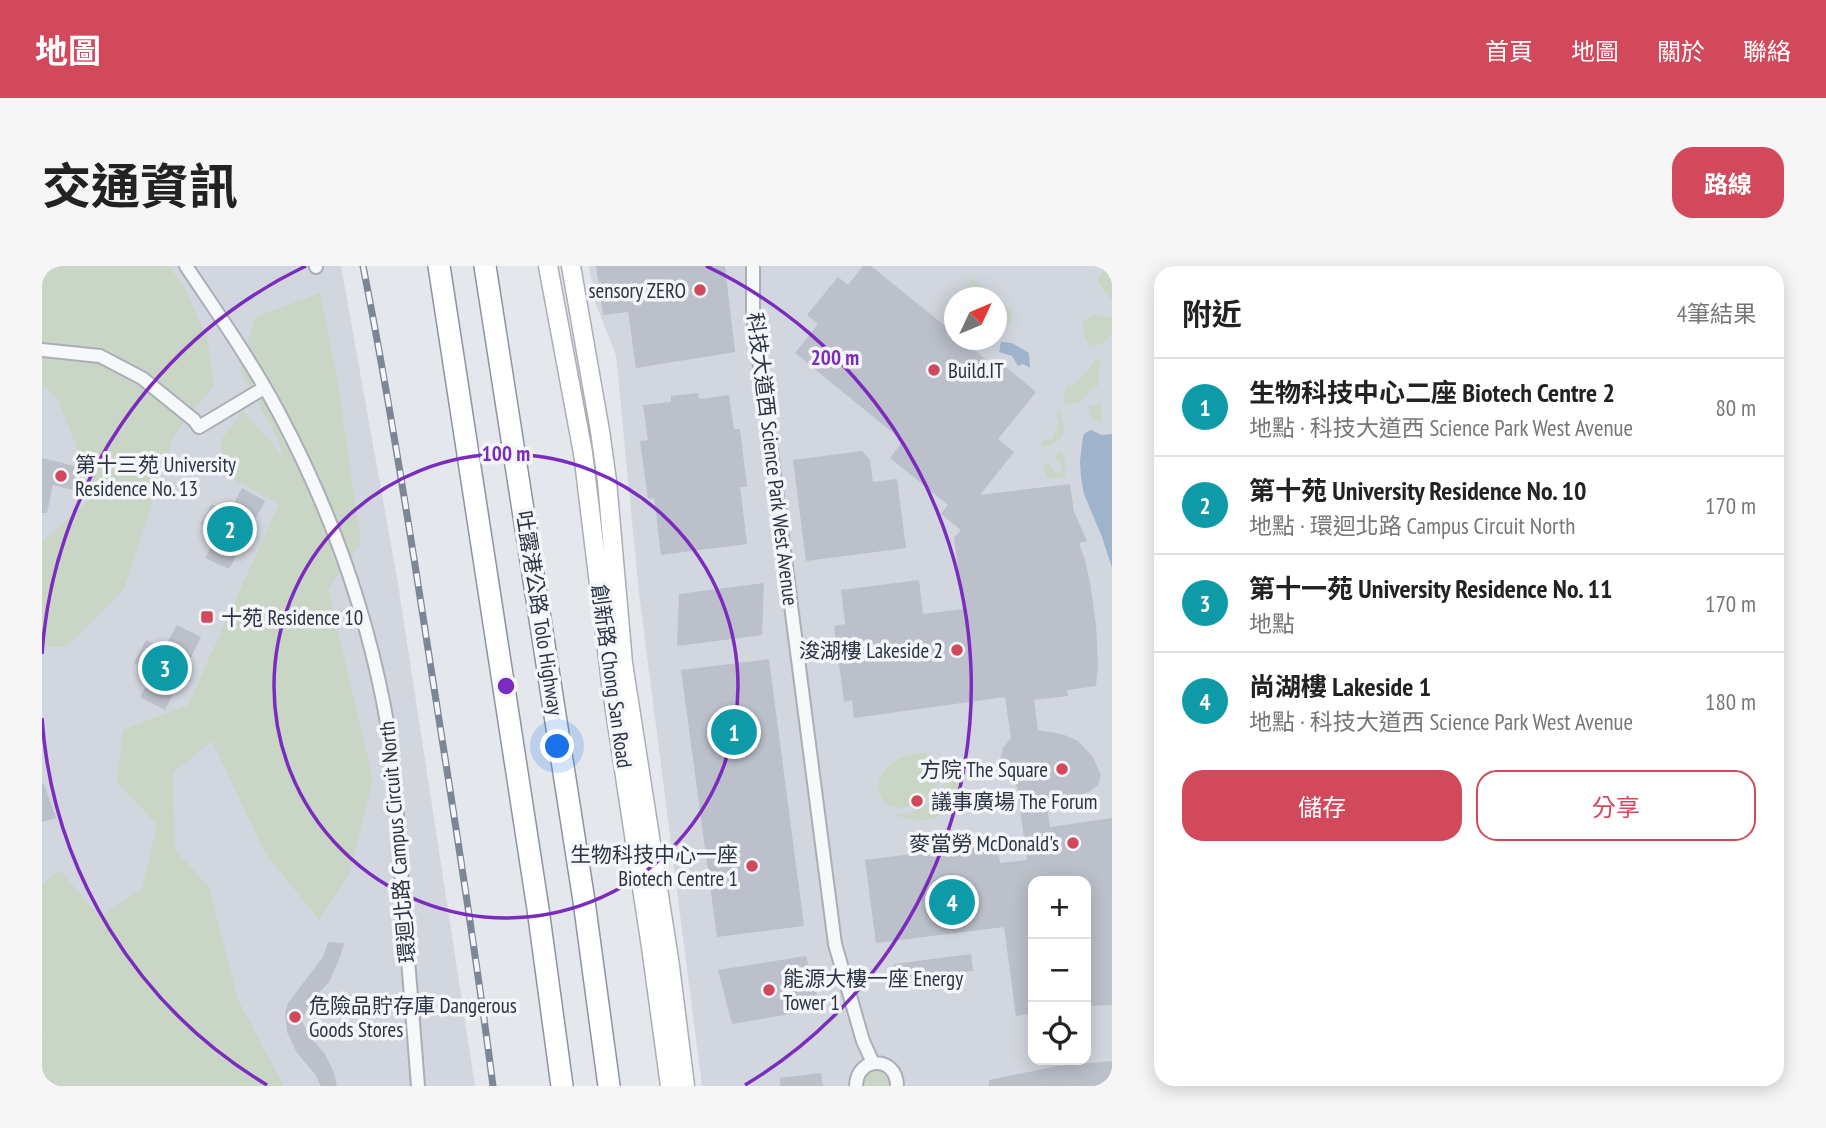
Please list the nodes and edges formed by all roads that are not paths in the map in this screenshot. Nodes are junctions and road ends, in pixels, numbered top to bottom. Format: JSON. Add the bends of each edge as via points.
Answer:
{"nodes":[{"id":1,"x":186,"y":266,"type":"edge"},
{"id":2,"x":439,"y":266,"type":"edge"},
{"id":3,"x":485,"y":266,"type":"edge"},
{"id":4,"x":548,"y":266,"type":"edge"},
{"id":5,"x":571,"y":266,"type":"edge"},
{"id":6,"x":754,"y":266,"type":"edge"},
{"id":7,"x":42,"y":350,"type":"edge"},
{"id":8,"x":264,"y":388,"type":"junction"},
{"id":9,"x":873,"y":1063,"type":"junction"},
{"id":10,"x":418,"y":1086,"type":"edge"},
{"id":11,"x":562,"y":1086,"type":"edge"},
{"id":12,"x":609,"y":1086,"type":"edge"},
{"id":13,"x":670,"y":1086,"type":"edge"},
{"id":14,"x":685,"y":1086,"type":"edge"},
{"id":15,"x":856,"y":1086,"type":"edge"},
{"id":16,"x":897,"y":1086,"type":"edge"}],
"edges":[{"from":1,"to":8,"type":"street","name":"環迴北路 Campus Circuit North"},
{"from":2,"to":11,"type":"highway"},
{"from":3,"to":12,"type":"highway","name":"吐露港公路 Tolo Highway"},
{"from":4,"to":13,"type":"main road","name":"創新路 Chong San Road","via":[[583,453],[612,691]]},
{"from":5,"to":14,"type":"main road","name":"創新路 Chong San Road","via":[[600,430],[626,685]]},
{"from":6,"to":9,"type":"street","name":"科技大道西 Science Park West Avenue","via":[[753,313],[835,944]]},
{"from":7,"to":8,"type":"street","via":[[100,356],[142,378],[199,428]]},
{"from":8,"to":10,"type":"street","name":"環迴北路 Campus Circuit North","via":[[342,554],[383,701],[393,764]]},
{"from":9,"to":15,"type":"street","via":[[861,1070]]},
{"from":9,"to":16,"type":"street","name":"科技大道西 Science Park West Avenue","via":[[892,1069]]}]}
